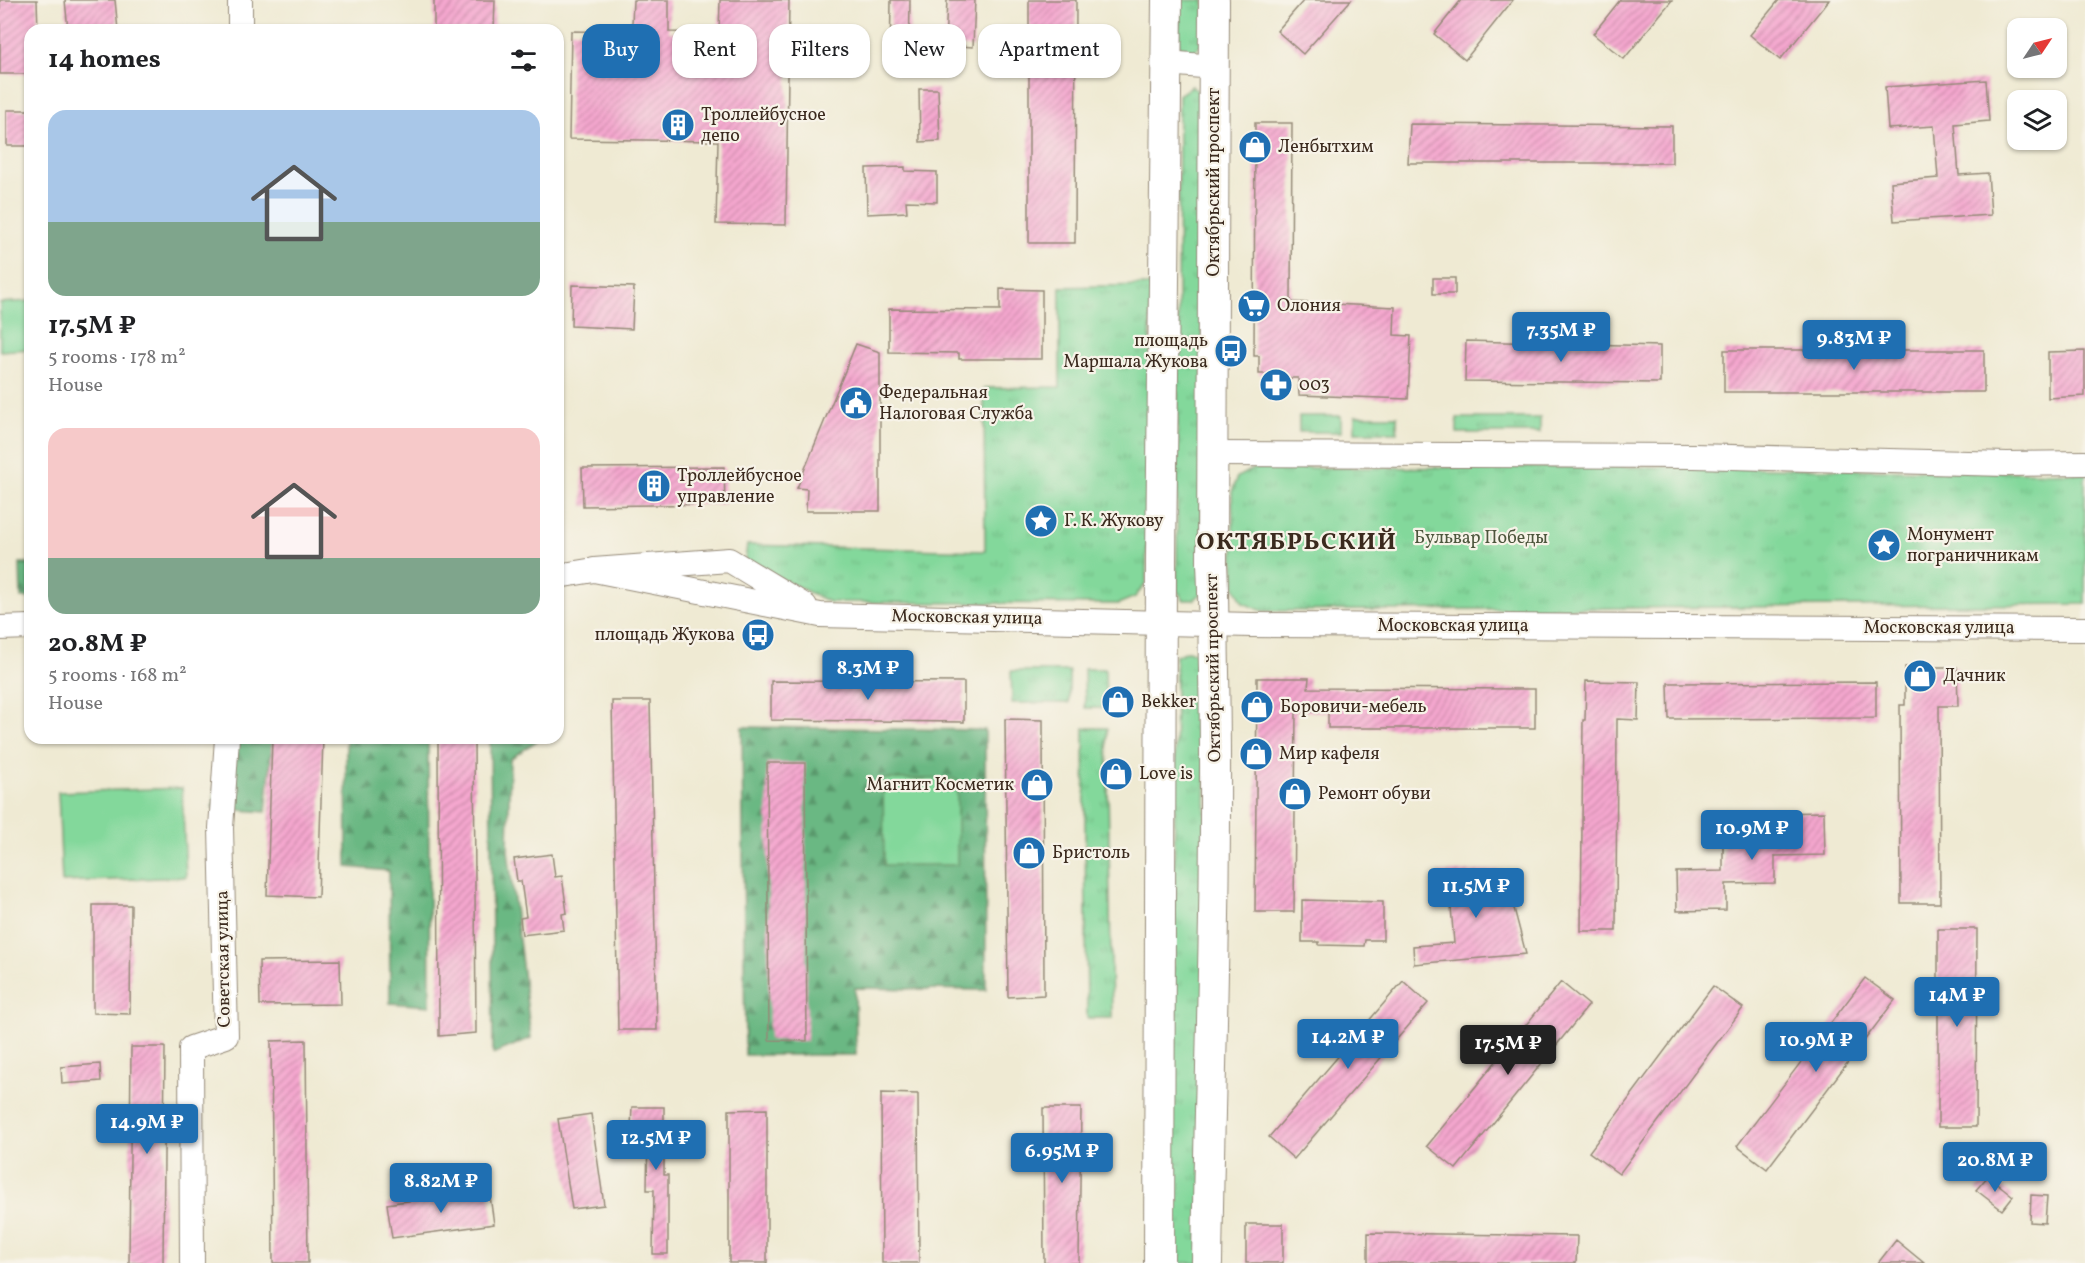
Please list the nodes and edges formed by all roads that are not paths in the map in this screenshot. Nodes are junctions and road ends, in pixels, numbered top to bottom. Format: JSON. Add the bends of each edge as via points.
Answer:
{"nodes":[{"id":1,"x":240,"y":0,"type":"edge"},
{"id":2,"x":1167,"y":0,"type":"edge"},
{"id":3,"x":1214,"y":0,"type":"edge"},
{"id":4,"x":240,"y":24,"type":"edge"},
{"id":5,"x":1167,"y":63,"type":"junction"},
{"id":6,"x":1214,"y":67,"type":"junction"},
{"id":7,"x":1214,"y":454,"type":"junction"},
{"id":8,"x":2085,"y":463,"type":"edge"},
{"id":9,"x":594,"y":570,"type":"junction"},
{"id":10,"x":564,"y":575,"type":"edge"},
{"id":11,"x":820,"y":615,"type":"junction"},
{"id":12,"x":1162,"y":622,"type":"junction"},
{"id":13,"x":1216,"y":624,"type":"junction"},
{"id":14,"x":24,"y":627,"type":"edge"},
{"id":15,"x":0,"y":628,"type":"edge"},
{"id":16,"x":2085,"y":628,"type":"edge"},
{"id":17,"x":227,"y":744,"type":"edge"},
{"id":18,"x":192,"y":1263,"type":"edge"},
{"id":19,"x":1159,"y":1263,"type":"edge"},
{"id":20,"x":1207,"y":1263,"type":"edge"}],
"edges":[{"from":1,"to":4,"type":"street"},
{"from":2,"to":5,"type":"main road"},
{"from":3,"to":6,"type":"main road","name":"Октябрьский проспект"},
{"from":5,"to":6,"type":"street"},
{"from":5,"to":12,"type":"main road"},
{"from":6,"to":7,"type":"main road","name":"Октябрьский проспект"},
{"from":7,"to":8,"type":"street"},
{"from":7,"to":13,"type":"main road","name":"Октябрьский проспект","via":[[1212,563]]},
{"from":9,"to":10,"type":"street","name":"Московская улица"},
{"from":9,"to":11,"type":"street","name":"Московская улица"},
{"from":9,"to":11,"type":"street","name":"Московская улица","via":[[729,560]]},
{"from":11,"to":12,"type":"street","name":"Московская улица"},
{"from":12,"to":13,"type":"street","name":"Московская улица"},
{"from":12,"to":19,"type":"main road"},
{"from":13,"to":16,"type":"street","name":"Московская улица"},
{"from":13,"to":20,"type":"main road","name":"Октябрьский проспект","via":[[1217,812]]},
{"from":14,"to":15,"type":"street"},
{"from":17,"to":18,"type":"street","name":"Советская улица","via":[[221,828],[226,1036],[191,1048]]}]}
